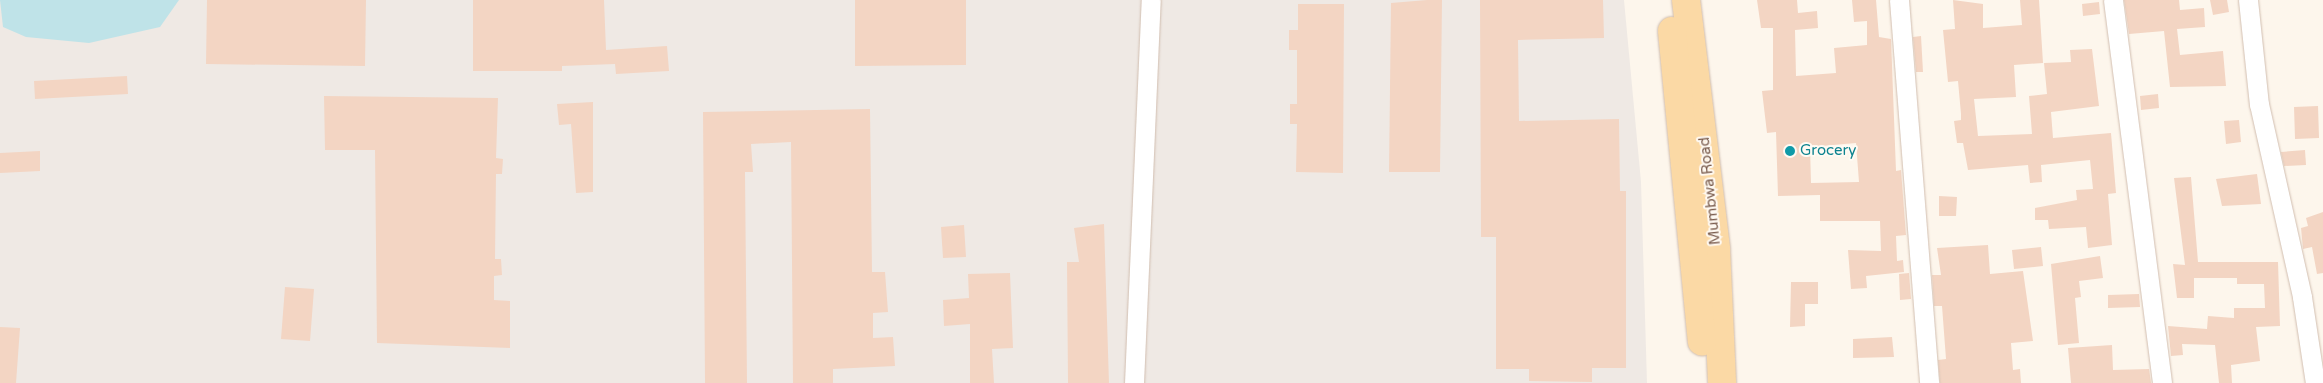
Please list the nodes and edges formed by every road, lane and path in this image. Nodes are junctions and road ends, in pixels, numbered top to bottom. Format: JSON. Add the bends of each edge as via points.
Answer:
{"nodes":[{"id":1,"x":1152,"y":0,"type":"edge"},
{"id":2,"x":1668,"y":0,"type":"edge"},
{"id":3,"x":1686,"y":0,"type":"edge"},
{"id":4,"x":1899,"y":0,"type":"edge"},
{"id":5,"x":2113,"y":0,"type":"edge"},
{"id":6,"x":2248,"y":0,"type":"edge"},
{"id":7,"x":1134,"y":383,"type":"edge"},
{"id":8,"x":1704,"y":383,"type":"edge"},
{"id":9,"x":1722,"y":383,"type":"edge"},
{"id":10,"x":1929,"y":383,"type":"edge"},
{"id":11,"x":2162,"y":383,"type":"edge"},
{"id":12,"x":2315,"y":383,"type":"edge"}],
"edges":[{"from":1,"to":7,"type":"street"},
{"from":2,"to":8,"type":"main road","name":"Mumbwa Road","via":[[1688,159]]},
{"from":3,"to":9,"type":"main road","name":"Mumbwa Road","via":[[1714,230]]},
{"from":4,"to":10,"type":"street"},
{"from":5,"to":11,"type":"street"},
{"from":6,"to":12,"type":"street","via":[[2259,104],[2302,297]]}]}
